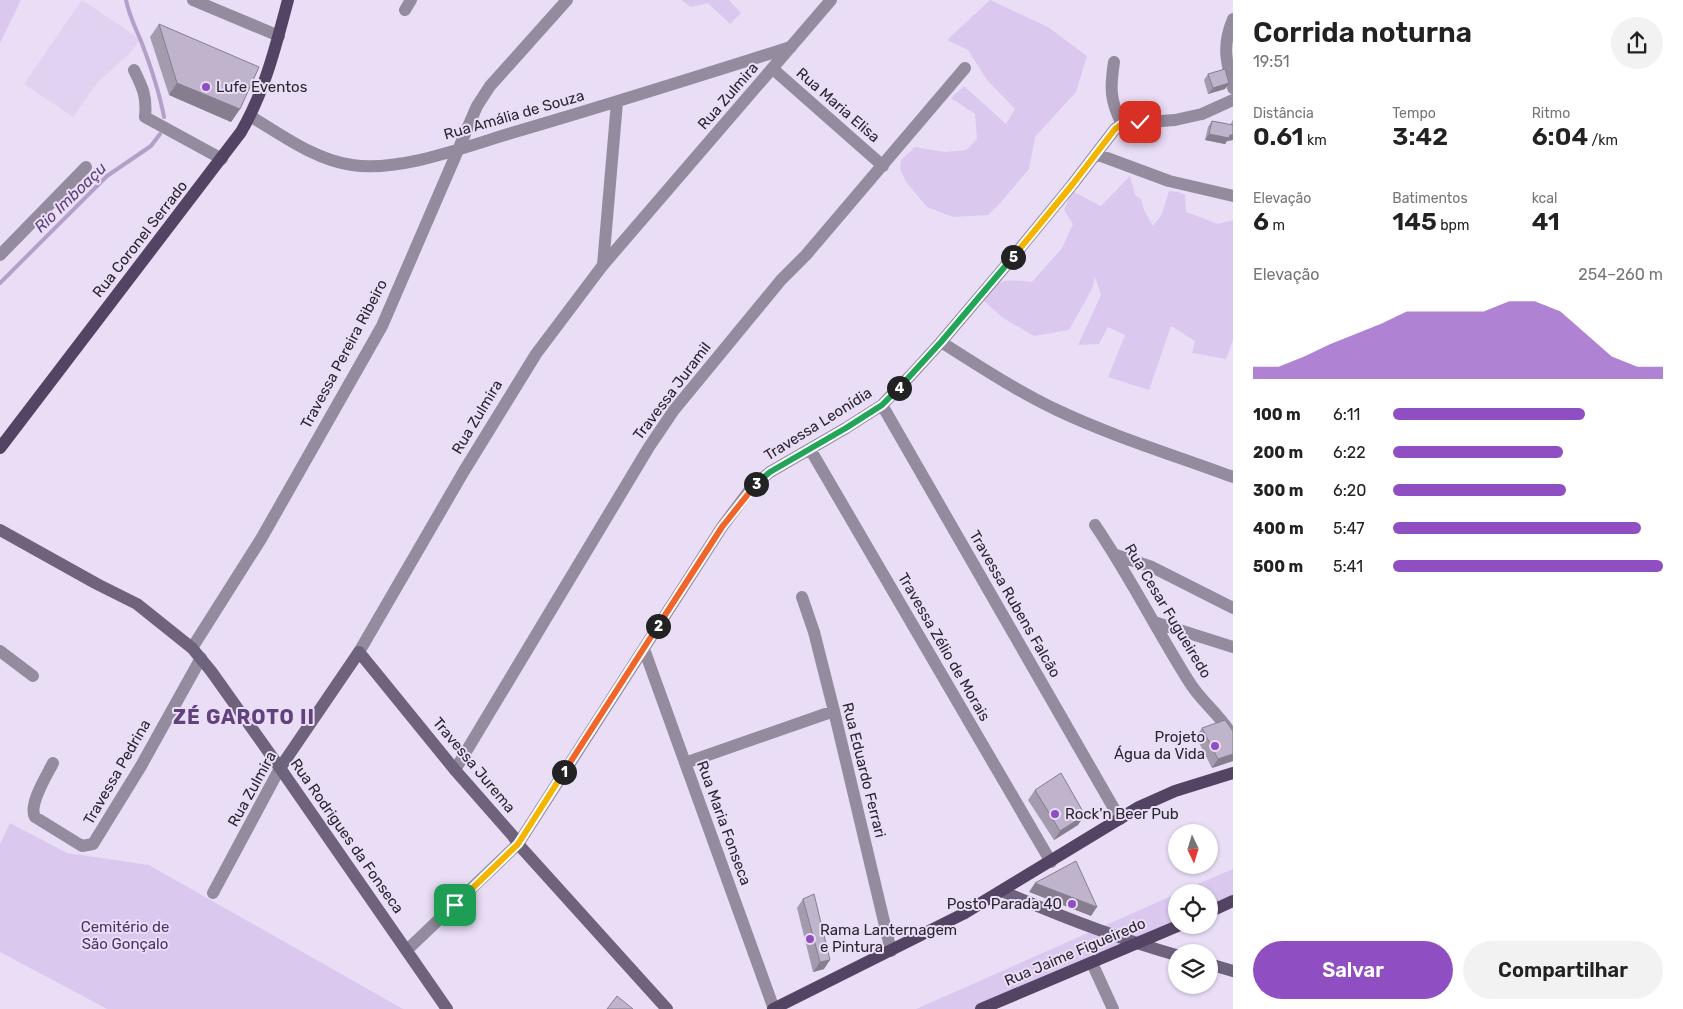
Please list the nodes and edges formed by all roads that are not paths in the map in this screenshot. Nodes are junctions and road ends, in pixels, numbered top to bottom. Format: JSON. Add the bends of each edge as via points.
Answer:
{"nodes":[{"id":1,"x":193,"y":0,"type":"edge"},
{"id":2,"x":288,"y":0,"type":"edge"},
{"id":3,"x":567,"y":0,"type":"edge"},
{"id":4,"x":831,"y":0,"type":"edge"},
{"id":5,"x":1233,"y":19,"type":"edge"},
{"id":6,"x":279,"y":36,"type":"junction"},
{"id":7,"x":791,"y":47,"type":"junction"},
{"id":8,"x":1114,"y":62,"type":"dead end"},
{"id":9,"x":965,"y":68,"type":"dead end"},
{"id":10,"x":773,"y":69,"type":"junction"},
{"id":11,"x":134,"y":70,"type":"dead end"},
{"id":12,"x":1233,"y":88,"type":"edge"},
{"id":13,"x":1233,"y":100,"type":"edge"},
{"id":14,"x":617,"y":102,"type":"junction"},
{"id":15,"x":250,"y":116,"type":"junction"},
{"id":16,"x":1122,"y":124,"type":"junction"},
{"id":17,"x":459,"y":148,"type":"junction"},
{"id":18,"x":1096,"y":154,"type":"junction"},
{"id":19,"x":222,"y":159,"type":"junction"},
{"id":20,"x":882,"y":166,"type":"junction"},
{"id":21,"x":86,"y":167,"type":"dead end"},
{"id":22,"x":1233,"y":196,"type":"edge"},
{"id":23,"x":0,"y":255,"type":"edge"},
{"id":24,"x":603,"y":265,"type":"junction"},
{"id":25,"x":941,"y":342,"type":"junction"},
{"id":26,"x":882,"y":405,"type":"junction"},
{"id":27,"x":0,"y":448,"type":"edge"},
{"id":28,"x":810,"y":449,"type":"junction"},
{"id":29,"x":1233,"y":477,"type":"edge"},
{"id":30,"x":1095,"y":525,"type":"dead end"},
{"id":31,"x":0,"y":530,"type":"edge"},
{"id":32,"x":1116,"y":555,"type":"junction"},
{"id":33,"x":802,"y":597,"type":"dead end"},
{"id":34,"x":1233,"y":608,"type":"edge"},
{"id":35,"x":1154,"y":622,"type":"junction"},
{"id":36,"x":192,"y":648,"type":"junction"},
{"id":37,"x":1233,"y":648,"type":"edge"},
{"id":38,"x":644,"y":649,"type":"junction"},
{"id":39,"x":0,"y":651,"type":"edge"},
{"id":40,"x":359,"y":652,"type":"junction"},
{"id":41,"x":201,"y":658,"type":"junction"},
{"id":42,"x":33,"y":676,"type":"dead end"},
{"id":43,"x":834,"y":711,"type":"junction"},
{"id":44,"x":1233,"y":737,"type":"edge"},
{"id":45,"x":53,"y":762,"type":"dead end"},
{"id":46,"x":685,"y":763,"type":"junction"},
{"id":47,"x":280,"y":768,"type":"junction"},
{"id":48,"x":455,"y":770,"type":"junction"},
{"id":49,"x":1233,"y":773,"type":"edge"},
{"id":50,"x":1120,"y":819,"type":"junction"},
{"id":51,"x":518,"y":844,"type":"junction"},
{"id":52,"x":1051,"y":862,"type":"junction"},
{"id":53,"x":1002,"y":891,"type":"junction"},
{"id":54,"x":213,"y":893,"type":"dead end"},
{"id":55,"x":1233,"y":901,"type":"edge"},
{"id":56,"x":1218,"y":908,"type":"edge"},
{"id":57,"x":1168,"y":930,"type":"edge"},
{"id":58,"x":1138,"y":944,"type":"junction"},
{"id":59,"x":407,"y":950,"type":"junction"},
{"id":60,"x":891,"y":951,"type":"junction"},
{"id":61,"x":1168,"y":953,"type":"edge"},
{"id":62,"x":1092,"y":963,"type":"junction"},
{"id":63,"x":1218,"y":967,"type":"edge"},
{"id":64,"x":1233,"y":971,"type":"edge"},
{"id":65,"x":447,"y":1009,"type":"edge"},
{"id":66,"x":667,"y":1009,"type":"edge"},
{"id":67,"x":773,"y":1009,"type":"edge"},
{"id":68,"x":981,"y":1009,"type":"edge"},
{"id":69,"x":1113,"y":1009,"type":"edge"}],
"edges":[{"from":1,"to":6,"type":"street"},
{"from":2,"to":6,"type":"main road","name":"Rua Coronel Serrado"},
{"from":3,"to":17,"type":"street","name":"Travessa Pereira Ribeiro","via":[[490,86],[477,106]]},
{"from":4,"to":7,"type":"street","name":"Rua Zulmira"},
{"from":5,"to":12,"type":"street","via":[[1225,48]]},
{"from":6,"to":15,"type":"main road","name":"Rua Coronel Serrado"},
{"from":7,"to":10,"type":"street","name":"Rua Zulmira"},
{"from":7,"to":14,"type":"street","name":"Rua Amália de Souza"},
{"from":8,"to":16,"type":"street","via":[[1111,96]]},
{"from":9,"to":20,"type":"street","name":"Travessa Juramil"},
{"from":10,"to":20,"type":"street","name":"Rua Maria Elisa"},
{"from":10,"to":24,"type":"street","name":"Rua Zulmira"},
{"from":11,"to":19,"type":"street","via":[[143,88],[145,117]]},
{"from":13,"to":16,"type":"street","via":[[1202,114],[1175,120]]},
{"from":14,"to":17,"type":"street","name":"Rua Amália de Souza"},
{"from":14,"to":24,"type":"street"},
{"from":15,"to":17,"type":"street","name":"Rua Amália de Souza","via":[[322,157],[352,166],[377,167],[408,162]]},
{"from":15,"to":19,"type":"main road","name":"Rua Coronel Serrado"},
{"from":16,"to":18,"type":"street","name":"Travessa Leonídia"},
{"from":17,"to":36,"type":"street","name":"Travessa Pereira Ribeiro","via":[[382,326],[261,539]]},
{"from":18,"to":22,"type":"street","via":[[1169,181]]},
{"from":18,"to":25,"type":"street","name":"Travessa Leonídia"},
{"from":19,"to":27,"type":"main road","name":"Rua Coronel Serrado"},
{"from":20,"to":48,"type":"street","name":"Travessa Juramil","via":[[781,280],[674,410],[624,487]]},
{"from":21,"to":23,"type":"street"},
{"from":24,"to":40,"type":"street","name":"Rua Zulmira","via":[[514,387]]},
{"from":25,"to":26,"type":"street","name":"Travessa Leonídia"},
{"from":25,"to":29,"type":"street","via":[[1057,410]]},
{"from":26,"to":28,"type":"street","name":"Travessa Leonídia"},
{"from":26,"to":50,"type":"street","name":"Travessa Rubens Falcão"},
{"from":28,"to":38,"type":"street","name":"Travessa Leonídia","via":[[770,472],[752,487],[722,527]]},
{"from":28,"to":52,"type":"street","name":"Travessa Zélio de Morais"},
{"from":30,"to":32,"type":"street","name":"Rua Cesar Fugueiredo"},
{"from":31,"to":36,"type":"main road","name":"Rua Rodrigues da Fonseca","via":[[137,604]]},
{"from":32,"to":34,"type":"street","via":[[1152,566]]},
{"from":32,"to":35,"type":"street","name":"Rua Cesar Fugueiredo"},
{"from":33,"to":43,"type":"street","name":"Rua Eduardo Ferrari"},
{"from":35,"to":37,"type":"street"},
{"from":35,"to":44,"type":"street","name":"Rua Cesar Fugueiredo","via":[[1189,682]]},
{"from":36,"to":41,"type":"main road","name":"Rua Rodrigues da Fonseca"},
{"from":38,"to":46,"type":"street","name":"Rua Maria Fonseca"},
{"from":38,"to":51,"type":"street","name":"Travessa Leonídia"},
{"from":39,"to":42,"type":"street"},
{"from":40,"to":47,"type":"main road","name":"Rua Zulmira"},
{"from":40,"to":48,"type":"main road","name":"Travessa Jurema"},
{"from":41,"to":45,"type":"street","name":"Travessa Pedrina","via":[[93,844],[82,846],[32,812]]},
{"from":41,"to":47,"type":"main road","name":"Rua Rodrigues da Fonseca"},
{"from":43,"to":46,"type":"street"},
{"from":43,"to":60,"type":"street","name":"Rua Eduardo Ferrari"},
{"from":46,"to":67,"type":"street","name":"Rua Maria Fonseca"},
{"from":47,"to":54,"type":"street","name":"Rua Zulmira"},
{"from":47,"to":59,"type":"main road","name":"Rua Rodrigues da Fonseca"},
{"from":48,"to":51,"type":"main road","name":"Travessa Jurema"},
{"from":49,"to":50,"type":"main road","via":[[1175,791]]},
{"from":50,"to":52,"type":"main road"},
{"from":51,"to":59,"type":"street","name":"Travessa Leonídia"},
{"from":51,"to":66,"type":"main road","name":"Travessa Jurema"},
{"from":52,"to":53,"type":"main road"},
{"from":53,"to":58,"type":"main road"},
{"from":53,"to":60,"type":"main road"},
{"from":55,"to":56,"type":"main road"},
{"from":57,"to":58,"type":"main road","name":"Rua Jaime Figueiredo"},
{"from":58,"to":61,"type":"main road"},
{"from":58,"to":62,"type":"main road","name":"Rua Jaime Figueiredo"},
{"from":59,"to":65,"type":"main road","name":"Rua Rodrigues da Fonseca"},
{"from":60,"to":67,"type":"main road"},
{"from":62,"to":68,"type":"main road","name":"Rua Jaime Figueiredo"},
{"from":62,"to":69,"type":"street"},
{"from":63,"to":64,"type":"main road"}]}
